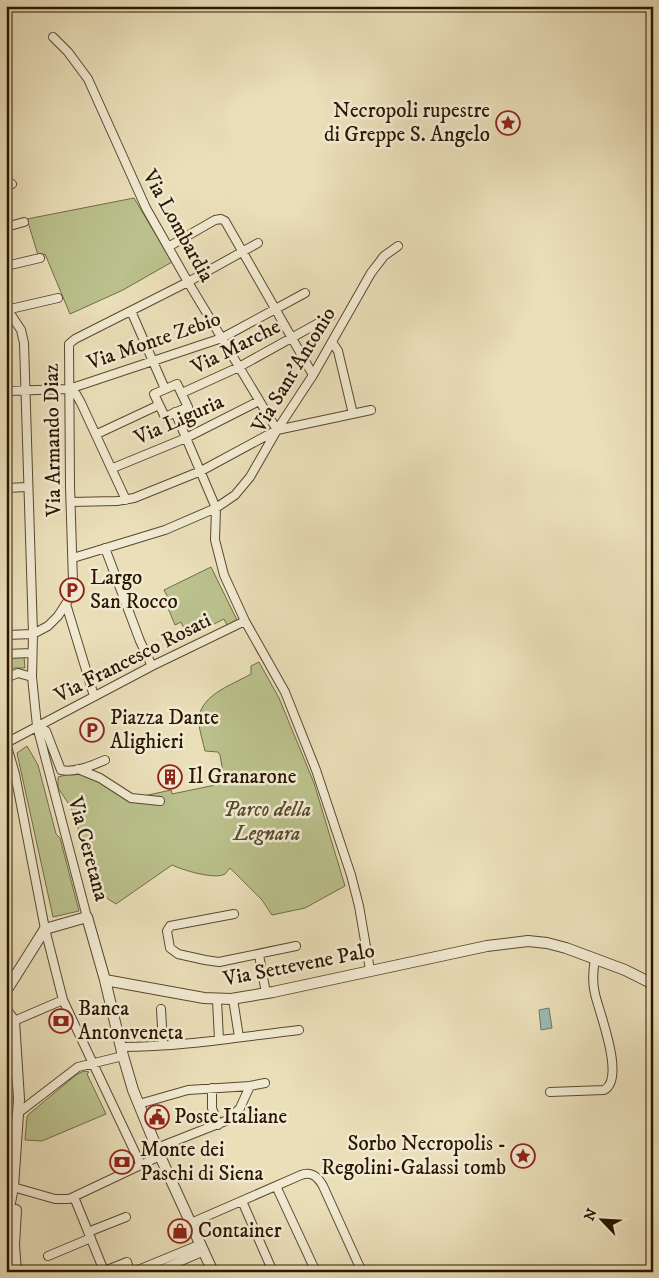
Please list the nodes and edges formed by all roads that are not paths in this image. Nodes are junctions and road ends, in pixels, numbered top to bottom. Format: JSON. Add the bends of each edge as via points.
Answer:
{"nodes":[{"id":1,"x":53,"y":37,"type":"dead end"},
{"id":2,"x":24,"y":222,"type":"dead end"},
{"id":3,"x":6,"y":227,"type":"edge"},
{"id":4,"x":258,"y":243,"type":"dead end"},
{"id":5,"x":398,"y":246,"type":"dead end"},
{"id":6,"x":168,"y":247,"type":"junction"},
{"id":7,"x":242,"y":252,"type":"junction"},
{"id":8,"x":40,"y":258,"type":"dead end"},
{"id":9,"x":6,"y":266,"type":"edge"},
{"id":10,"x":188,"y":282,"type":"junction"},
{"id":11,"x":305,"y":293,"type":"dead end"},
{"id":12,"x":58,"y":298,"type":"dead end"},
{"id":13,"x":6,"y":309,"type":"edge"},
{"id":14,"x":275,"y":309,"type":"junction"},
{"id":15,"x":131,"y":310,"type":"junction"},
{"id":16,"x":331,"y":316,"type":"dead end"},
{"id":17,"x":222,"y":338,"type":"junction"},
{"id":18,"x":292,"y":338,"type":"junction"},
{"id":19,"x":332,"y":342,"type":"junction"},
{"id":20,"x":153,"y":361,"type":"junction"},
{"id":21,"x":239,"y":367,"type":"junction"},
{"id":22,"x":314,"y":375,"type":"junction"},
{"id":23,"x":69,"y":389,"type":"junction"},
{"id":24,"x":165,"y":389,"type":"junction"},
{"id":25,"x":6,"y":391,"type":"edge"},
{"id":26,"x":26,"y":391,"type":"junction"},
{"id":27,"x":182,"y":393,"type":"junction"},
{"id":28,"x":259,"y":402,"type":"junction"},
{"id":29,"x":159,"y":405,"type":"junction"},
{"id":30,"x":372,"y":410,"type":"dead end"},
{"id":31,"x":174,"y":412,"type":"junction"},
{"id":32,"x":353,"y":414,"type":"junction"},
{"id":33,"x":277,"y":430,"type":"junction"},
{"id":34,"x":97,"y":434,"type":"junction"},
{"id":35,"x":186,"y":438,"type":"junction"},
{"id":36,"x":113,"y":468,"type":"junction"},
{"id":37,"x":201,"y":471,"type":"junction"},
{"id":38,"x":28,"y":487,"type":"junction"},
{"id":39,"x":6,"y":488,"type":"edge"},
{"id":40,"x":126,"y":500,"type":"junction"},
{"id":41,"x":71,"y":502,"type":"junction"},
{"id":42,"x":216,"y":508,"type":"junction"},
{"id":43,"x":105,"y":548,"type":"junction"},
{"id":44,"x":73,"y":558,"type":"junction"},
{"id":45,"x":66,"y":604,"type":"junction"},
{"id":46,"x":245,"y":621,"type":"junction"},
{"id":47,"x":33,"y":634,"type":"junction"},
{"id":48,"x":6,"y":635,"type":"edge"},
{"id":49,"x":31,"y":653,"type":"junction"},
{"id":50,"x":6,"y":654,"type":"edge"},
{"id":51,"x":152,"y":666,"type":"junction"},
{"id":52,"x":32,"y":677,"type":"junction"},
{"id":53,"x":6,"y":678,"type":"edge"},
{"id":54,"x":94,"y":696,"type":"junction"},
{"id":55,"x":37,"y":726,"type":"junction"},
{"id":56,"x":6,"y":743,"type":"edge"},
{"id":57,"x":105,"y":760,"type":"dead end"},
{"id":58,"x":78,"y":769,"type":"junction"},
{"id":59,"x":160,"y":802,"type":"dead end"},
{"id":60,"x":234,"y":914,"type":"dead end"},
{"id":61,"x":87,"y":917,"type":"junction"},
{"id":62,"x":45,"y":929,"type":"junction"},
{"id":63,"x":296,"y":946,"type":"dead end"},
{"id":64,"x":258,"y":955,"type":"junction"},
{"id":65,"x":595,"y":959,"type":"junction"},
{"id":66,"x":370,"y":970,"type":"junction"},
{"id":67,"x":10,"y":978,"type":"edge"},
{"id":68,"x":106,"y":980,"type":"junction"},
{"id":69,"x":653,"y":984,"type":"edge"},
{"id":70,"x":6,"y":991,"type":"edge"},
{"id":71,"x":266,"y":994,"type":"junction"},
{"id":72,"x":233,"y":999,"type":"junction"},
{"id":73,"x":63,"y":1000,"type":"junction"},
{"id":74,"x":217,"y":1000,"type":"junction"},
{"id":75,"x":161,"y":1008,"type":"dead end"},
{"id":76,"x":6,"y":1010,"type":"edge"},
{"id":77,"x":14,"y":1021,"type":"junction"},
{"id":78,"x":299,"y":1030,"type":"dead end"},
{"id":79,"x":239,"y":1037,"type":"junction"},
{"id":80,"x":219,"y":1040,"type":"junction"},
{"id":81,"x":163,"y":1045,"type":"junction"},
{"id":82,"x":122,"y":1052,"type":"junction"},
{"id":83,"x":93,"y":1063,"type":"junction"},
{"id":84,"x":6,"y":1073,"type":"edge"},
{"id":85,"x":18,"y":1075,"type":"junction"},
{"id":86,"x":265,"y":1083,"type":"dead end"},
{"id":87,"x":250,"y":1086,"type":"junction"},
{"id":88,"x":212,"y":1088,"type":"junction"},
{"id":89,"x":550,"y":1092,"type":"dead end"},
{"id":90,"x":139,"y":1104,"type":"junction"},
{"id":91,"x":18,"y":1113,"type":"junction"},
{"id":92,"x":6,"y":1122,"type":"edge"},
{"id":93,"x":18,"y":1125,"type":"junction"},
{"id":94,"x":218,"y":1125,"type":"junction"},
{"id":95,"x":159,"y":1152,"type":"junction"},
{"id":96,"x":141,"y":1165,"type":"junction"},
{"id":97,"x":276,"y":1186,"type":"junction"},
{"id":98,"x":13,"y":1187,"type":"junction"},
{"id":99,"x":74,"y":1197,"type":"junction"},
{"id":100,"x":242,"y":1202,"type":"junction"},
{"id":101,"x":126,"y":1216,"type":"dead end"},
{"id":102,"x":192,"y":1223,"type":"junction"},
{"id":103,"x":90,"y":1235,"type":"junction"},
{"id":104,"x":202,"y":1247,"type":"junction"},
{"id":105,"x":48,"y":1256,"type":"dead end"},
{"id":106,"x":103,"y":1271,"type":"edge"},
{"id":107,"x":7,"y":1272,"type":"edge"},
{"id":108,"x":16,"y":1272,"type":"edge"},
{"id":109,"x":90,"y":1272,"type":"edge"},
{"id":110,"x":94,"y":1272,"type":"edge"},
{"id":111,"x":131,"y":1272,"type":"edge"},
{"id":112,"x":156,"y":1272,"type":"edge"},
{"id":113,"x":213,"y":1272,"type":"edge"},
{"id":114,"x":273,"y":1272,"type":"edge"},
{"id":115,"x":316,"y":1272,"type":"edge"},
{"id":116,"x":362,"y":1272,"type":"edge"}],
"edges":[{"from":1,"to":6,"type":"street","name":"Via Lombardia","via":[[88,79],[135,187]]},
{"from":2,"to":3,"type":"street"},
{"from":4,"to":7,"type":"street","name":"Via Armando Diaz"},
{"from":5,"to":19,"type":"street","name":"Via Sant'Antonio","via":[[384,256],[371,273]]},
{"from":6,"to":7,"type":"street","via":[[221,219]]},
{"from":6,"to":10,"type":"street","name":"Via Lombardia"},
{"from":7,"to":10,"type":"street","name":"Via Armando Diaz"},
{"from":7,"to":14,"type":"street"},
{"from":8,"to":9,"type":"street"},
{"from":10,"to":15,"type":"street","name":"Via Armando Diaz"},
{"from":10,"to":17,"type":"street","name":"Via Lombardia"},
{"from":11,"to":14,"type":"street","name":"Via Monte Zebio"},
{"from":12,"to":13,"type":"street"},
{"from":13,"to":26,"type":"street","via":[[24,336]]},
{"from":14,"to":17,"type":"street","name":"Via Monte Zebio"},
{"from":14,"to":18,"type":"street"},
{"from":15,"to":20,"type":"street"},
{"from":15,"to":23,"type":"street","name":"Via Armando Diaz","via":[[70,343]]},
{"from":16,"to":18,"type":"street","name":"Via Marche"},
{"from":17,"to":20,"type":"street","name":"Via Monte Zebio"},
{"from":17,"to":21,"type":"street","name":"Via Lombardia"},
{"from":18,"to":21,"type":"street","name":"Via Marche"},
{"from":18,"to":22,"type":"street"},
{"from":19,"to":22,"type":"street","name":"Via Sant'Antonio"},
{"from":19,"to":32,"type":"street","via":[[338,351]]},
{"from":20,"to":23,"type":"street","name":"Via Monte Zebio"},
{"from":20,"to":24,"type":"street"},
{"from":21,"to":27,"type":"street","name":"Via Marche"},
{"from":21,"to":28,"type":"street","name":"Via Lombardia"},
{"from":22,"to":33,"type":"street","name":"Via Sant'Antonio"},
{"from":23,"to":26,"type":"street","name":"Via Monte Zebio"},
{"from":23,"to":34,"type":"street","via":[[78,398]]},
{"from":23,"to":41,"type":"street","name":"Via Armando Diaz"},
{"from":24,"to":27,"type":"street","via":[[177,384]]},
{"from":24,"to":29,"type":"street","via":[[154,394]]},
{"from":25,"to":26,"type":"street","name":"Via Monte Zebio"},
{"from":26,"to":38,"type":"street"},
{"from":27,"to":31,"type":"street","via":[[188,406]]},
{"from":28,"to":33,"type":"street","name":"Via Lombardia"},
{"from":28,"to":35,"type":"street","name":"Via Liguria"},
{"from":29,"to":31,"type":"street","via":[[164,417]]},
{"from":29,"to":34,"type":"street"},
{"from":30,"to":32,"type":"street"},
{"from":31,"to":35,"type":"street"},
{"from":32,"to":33,"type":"street"},
{"from":33,"to":37,"type":"street"},
{"from":33,"to":42,"type":"street","name":"Via Sant'Antonio","via":[[244,486]]},
{"from":34,"to":36,"type":"street"},
{"from":35,"to":36,"type":"street","name":"Via Liguria"},
{"from":35,"to":37,"type":"street"},
{"from":36,"to":40,"type":"street"},
{"from":37,"to":40,"type":"street"},
{"from":37,"to":42,"type":"street"},
{"from":38,"to":39,"type":"street"},
{"from":38,"to":47,"type":"street"},
{"from":40,"to":41,"type":"street"},
{"from":41,"to":44,"type":"street","name":"Via Armando Diaz"},
{"from":42,"to":43,"type":"street","name":"Via Sant'Antonio","via":[[158,532]]},
{"from":42,"to":46,"type":"street","via":[[217,551]]},
{"from":43,"to":44,"type":"street","name":"Via Sant'Antonio"},
{"from":43,"to":51,"type":"street"},
{"from":44,"to":45,"type":"street","name":"Via Armando Diaz","via":[[73,587]]},
{"from":45,"to":47,"type":"street","name":"Via Armando Diaz","via":[[52,624]]},
{"from":45,"to":54,"type":"street"},
{"from":46,"to":51,"type":"street","name":"Via Francesco Rosati"},
{"from":46,"to":66,"type":"street","via":[[287,698],[316,770],[353,881]]},
{"from":47,"to":48,"type":"street"},
{"from":47,"to":49,"type":"street"},
{"from":49,"to":50,"type":"street"},
{"from":49,"to":52,"type":"street","name":"Via Ceretana"},
{"from":51,"to":54,"type":"street","name":"Via Francesco Rosati"},
{"from":52,"to":53,"type":"street","via":[[18,673]]},
{"from":52,"to":55,"type":"street","name":"Via Ceretana"},
{"from":54,"to":55,"type":"street","name":"Via Francesco Rosati"},
{"from":55,"to":56,"type":"street","name":"Via Francesco Rosati"},
{"from":55,"to":58,"type":"street","via":[[46,731],[61,770]]},
{"from":55,"to":61,"type":"street","name":"Via Ceretana"},
{"from":56,"to":62,"type":"street"},
{"from":57,"to":58,"type":"street"},
{"from":58,"to":59,"type":"street","via":[[100,778],[131,798]]},
{"from":60,"to":64,"type":"street","via":[[170,926],[167,931],[170,948],[178,954],[212,962]]},
{"from":61,"to":62,"type":"street"},
{"from":61,"to":68,"type":"street","name":"Via Ceretana"},
{"from":62,"to":67,"type":"street"},
{"from":62,"to":73,"type":"street"},
{"from":63,"to":64,"type":"street"},
{"from":64,"to":71,"type":"street"},
{"from":65,"to":66,"type":"street","name":"Via Settevene Palo","via":[[555,944],[523,941]]},
{"from":65,"to":69,"type":"street","name":"Via Settevene Palo"},
{"from":65,"to":89,"type":"street","via":[[593,985],[609,1047],[612,1082],[604,1090]]},
{"from":66,"to":71,"type":"street","name":"Via Settevene Palo"},
{"from":67,"to":70,"type":"street"},
{"from":68,"to":74,"type":"street","name":"Via Settevene Palo"},
{"from":68,"to":82,"type":"street"},
{"from":71,"to":72,"type":"street","name":"Via Settevene Palo"},
{"from":72,"to":74,"type":"street","name":"Via Settevene Palo"},
{"from":72,"to":79,"type":"street"},
{"from":73,"to":77,"type":"street"},
{"from":73,"to":83,"type":"street"},
{"from":74,"to":80,"type":"street"},
{"from":75,"to":81,"type":"street"},
{"from":76,"to":77,"type":"street"},
{"from":77,"to":85,"type":"street"},
{"from":78,"to":79,"type":"street"},
{"from":79,"to":80,"type":"street"},
{"from":80,"to":81,"type":"street"},
{"from":81,"to":82,"type":"street"},
{"from":82,"to":83,"type":"street"},
{"from":82,"to":90,"type":"street"},
{"from":83,"to":91,"type":"street","via":[[73,1069]]},
{"from":83,"to":96,"type":"street"},
{"from":84,"to":85,"type":"street"},
{"from":85,"to":91,"type":"street"},
{"from":86,"to":87,"type":"street"},
{"from":87,"to":88,"type":"street"},
{"from":87,"to":94,"type":"street","via":[[238,1111]]},
{"from":88,"to":90,"type":"street","via":[[182,1091]]},
{"from":88,"to":94,"type":"street","via":[[212,1108]]},
{"from":90,"to":95,"type":"street"},
{"from":91,"to":93,"type":"street"},
{"from":92,"to":93,"type":"street"},
{"from":93,"to":98,"type":"street"},
{"from":94,"to":95,"type":"street","via":[[200,1130]]},
{"from":95,"to":96,"type":"street"},
{"from":95,"to":102,"type":"street"},
{"from":96,"to":99,"type":"street"},
{"from":97,"to":100,"type":"street"},
{"from":97,"to":115,"type":"street"},
{"from":97,"to":116,"type":"street","via":[[306,1174],[317,1177]]},
{"from":98,"to":99,"type":"street","via":[[58,1199]]},
{"from":98,"to":107,"type":"street","via":[[9,1208]]},
{"from":98,"to":108,"type":"street","via":[[16,1200]]},
{"from":99,"to":103,"type":"street"},
{"from":100,"to":102,"type":"street"},
{"from":100,"to":114,"type":"street"},
{"from":101,"to":103,"type":"street"},
{"from":102,"to":104,"type":"street"},
{"from":103,"to":105,"type":"street"},
{"from":103,"to":106,"type":"street"},
{"from":104,"to":111,"type":"street"},
{"from":104,"to":112,"type":"street"},
{"from":104,"to":113,"type":"street"},
{"from":106,"to":111,"type":"street","via":[[127,1262]]},
{"from":109,"to":110,"type":"street"}]}
